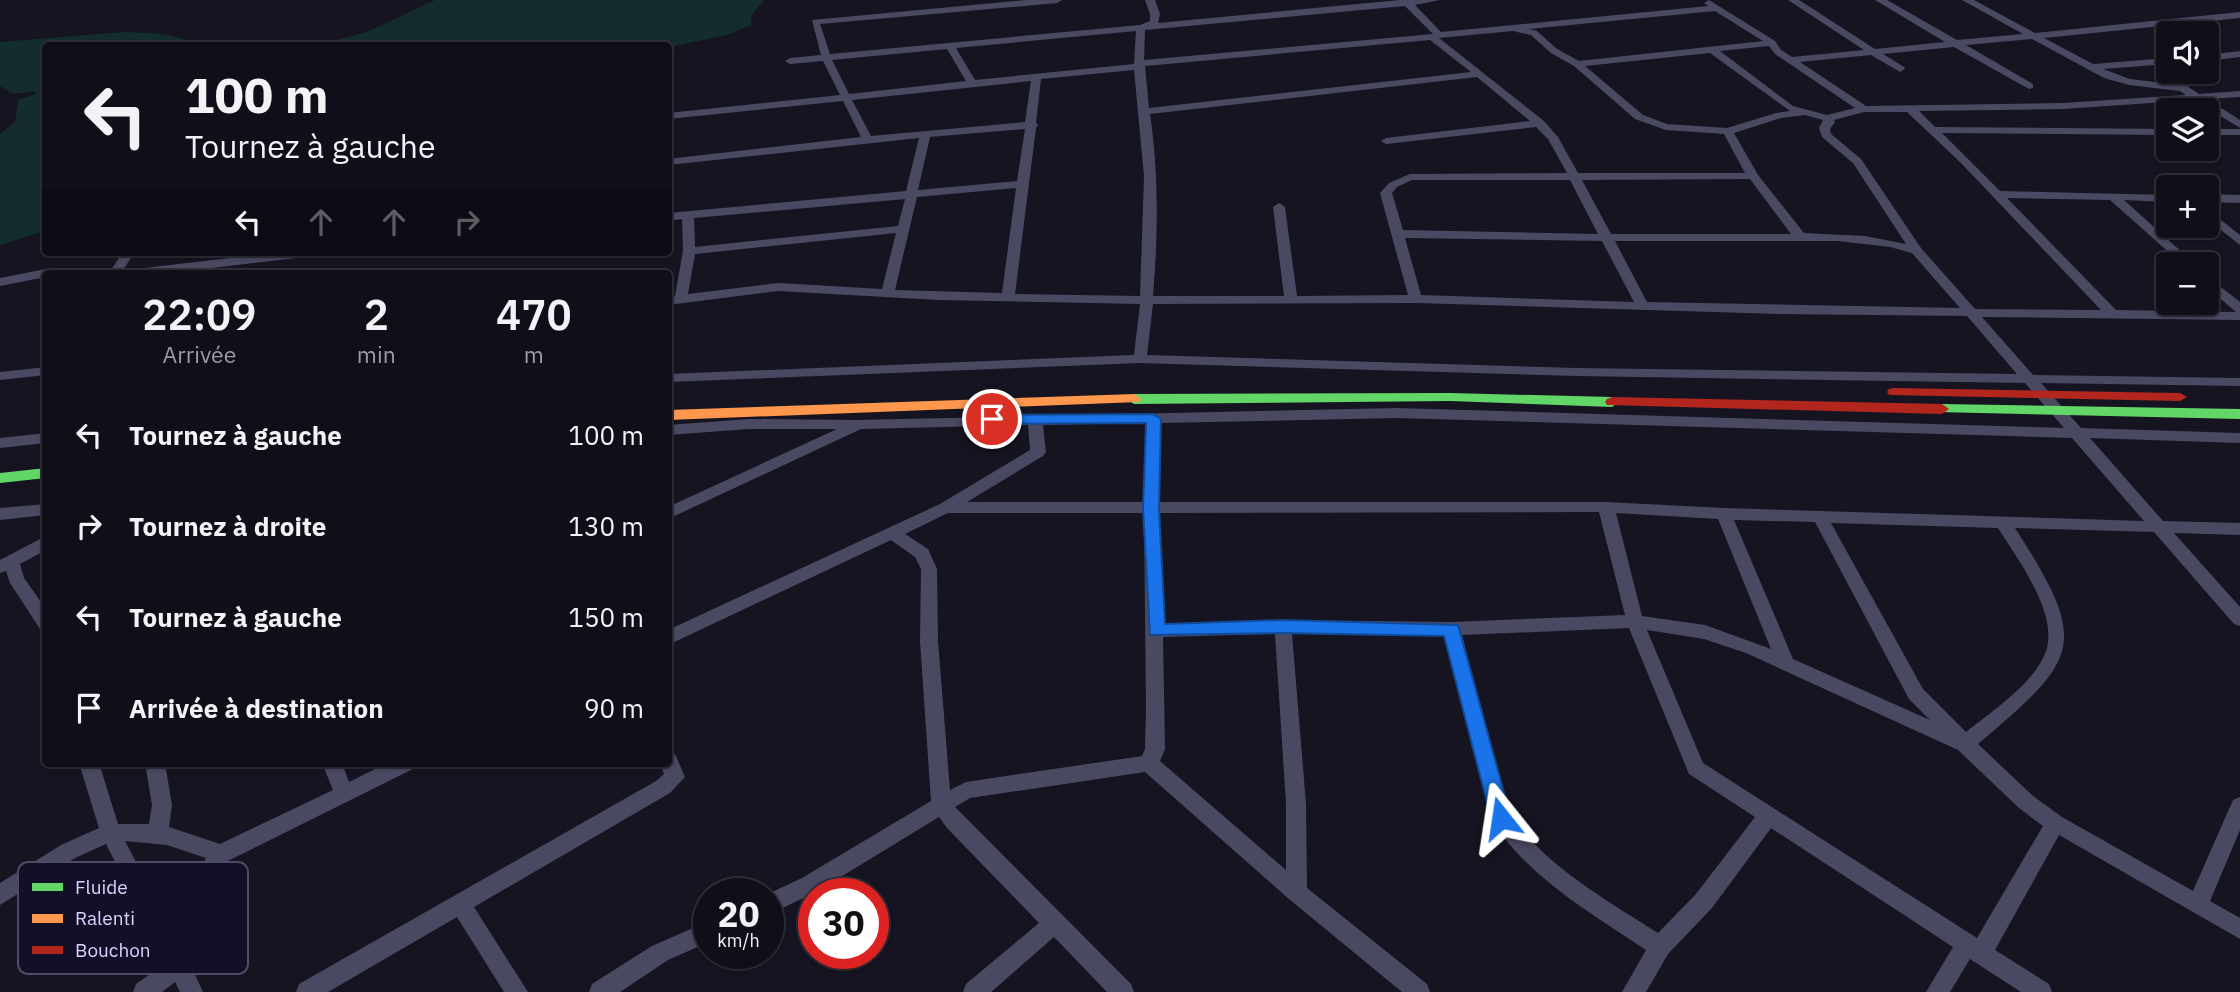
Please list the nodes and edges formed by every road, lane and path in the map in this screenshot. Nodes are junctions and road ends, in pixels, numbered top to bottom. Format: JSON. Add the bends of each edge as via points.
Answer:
{"nodes":[{"id":1,"x":1057,"y":0,"type":"edge"},
{"id":2,"x":1150,"y":0,"type":"edge"},
{"id":3,"x":1435,"y":0,"type":"edge"},
{"id":4,"x":1704,"y":0,"type":"edge"},
{"id":5,"x":1793,"y":0,"type":"edge"},
{"id":6,"x":1880,"y":0,"type":"edge"},
{"id":7,"x":1967,"y":0,"type":"edge"},
{"id":8,"x":1407,"y":1,"type":"edge"},
{"id":9,"x":1716,"y":8,"type":"junction"},
{"id":10,"x":2240,"y":15,"type":"edge"},
{"id":11,"x":1141,"y":28,"type":"junction"},
{"id":12,"x":1514,"y":28,"type":"junction"},
{"id":13,"x":2030,"y":35,"type":"junction"},
{"id":14,"x":1436,"y":36,"type":"junction"},
{"id":15,"x":1953,"y":42,"type":"junction"},
{"id":16,"x":1772,"y":43,"type":"junction"},
{"id":17,"x":949,"y":45,"type":"junction"},
{"id":18,"x":1711,"y":50,"type":"junction"},
{"id":19,"x":1873,"y":51,"type":"junction"},
{"id":20,"x":2240,"y":54,"type":"edge"},
{"id":21,"x":826,"y":57,"type":"junction"},
{"id":22,"x":2219,"y":57,"type":"edge"},
{"id":23,"x":1791,"y":60,"type":"junction"},
{"id":24,"x":790,"y":61,"type":"dead end"},
{"id":25,"x":2156,"y":62,"type":"edge"},
{"id":26,"x":1577,"y":64,"type":"junction"},
{"id":27,"x":1141,"y":65,"type":"junction"},
{"id":28,"x":2090,"y":67,"type":"junction"},
{"id":29,"x":1900,"y":69,"type":"dead end"},
{"id":30,"x":1481,"y":74,"type":"junction"},
{"id":31,"x":1037,"y":75,"type":"junction"},
{"id":32,"x":972,"y":83,"type":"junction"},
{"id":33,"x":2029,"y":86,"type":"dead end"},
{"id":34,"x":2240,"y":94,"type":"edge"},
{"id":35,"x":846,"y":96,"type":"junction"},
{"id":36,"x":2202,"y":97,"type":"junction"},
{"id":37,"x":1909,"y":108,"type":"junction"},
{"id":38,"x":1864,"y":109,"type":"junction"},
{"id":39,"x":1146,"y":111,"type":"junction"},
{"id":40,"x":1803,"y":114,"type":"junction"},
{"id":41,"x":672,"y":116,"type":"edge"},
{"id":42,"x":1827,"y":118,"type":"junction"},
{"id":43,"x":1539,"y":123,"type":"junction"},
{"id":44,"x":1033,"y":125,"type":"junction"},
{"id":45,"x":2240,"y":125,"type":"edge"},
{"id":46,"x":1932,"y":130,"type":"junction"},
{"id":47,"x":1728,"y":131,"type":"junction"},
{"id":48,"x":2156,"y":132,"type":"edge"},
{"id":49,"x":2219,"y":132,"type":"edge"},
{"id":50,"x":2240,"y":132,"type":"edge"},
{"id":51,"x":926,"y":134,"type":"junction"},
{"id":52,"x":867,"y":139,"type":"junction"},
{"id":53,"x":1386,"y":141,"type":"dead end"},
{"id":54,"x":672,"y":162,"type":"edge"},
{"id":55,"x":1575,"y":176,"type":"junction"},
{"id":56,"x":1753,"y":176,"type":"junction"},
{"id":57,"x":1024,"y":184,"type":"junction"},
{"id":58,"x":912,"y":193,"type":"junction"},
{"id":59,"x":1996,"y":194,"type":"junction"},
{"id":60,"x":2113,"y":197,"type":"junction"},
{"id":61,"x":2156,"y":198,"type":"edge"},
{"id":62,"x":2219,"y":198,"type":"edge"},
{"id":63,"x":2240,"y":199,"type":"edge"},
{"id":64,"x":1279,"y":207,"type":"dead end"},
{"id":65,"x":688,"y":216,"type":"junction"},
{"id":66,"x":672,"y":217,"type":"edge"},
{"id":67,"x":2219,"y":223,"type":"edge"},
{"id":68,"x":904,"y":229,"type":"junction"},
{"id":69,"x":1397,"y":234,"type":"junction"},
{"id":70,"x":1607,"y":236,"type":"junction"},
{"id":71,"x":1800,"y":237,"type":"junction"},
{"id":72,"x":2240,"y":241,"type":"edge"},
{"id":73,"x":1916,"y":250,"type":"junction"},
{"id":74,"x":689,"y":251,"type":"junction"},
{"id":75,"x":2175,"y":252,"type":"edge"},
{"id":76,"x":280,"y":256,"type":"edge"},
{"id":77,"x":161,"y":270,"type":"edge"},
{"id":78,"x":42,"y":274,"type":"edge"},
{"id":79,"x":0,"y":282,"type":"edge"},
{"id":80,"x":2219,"y":291,"type":"edge"},
{"id":81,"x":888,"y":293,"type":"junction"},
{"id":82,"x":1008,"y":297,"type":"junction"},
{"id":83,"x":1291,"y":298,"type":"junction"},
{"id":84,"x":1416,"y":299,"type":"junction"},
{"id":85,"x":1148,"y":300,"type":"junction"},
{"id":86,"x":675,"y":301,"type":"edge"},
{"id":87,"x":1643,"y":306,"type":"junction"},
{"id":88,"x":2240,"y":309,"type":"edge"},
{"id":89,"x":1971,"y":312,"type":"junction"},
{"id":90,"x":2113,"y":315,"type":"junction"},
{"id":91,"x":2240,"y":316,"type":"edge"},
{"id":92,"x":1140,"y":359,"type":"junction"},
{"id":93,"x":42,"y":370,"type":"edge"},
{"id":94,"x":0,"y":376,"type":"edge"},
{"id":95,"x":672,"y":378,"type":"edge"},
{"id":96,"x":2026,"y":379,"type":"junction"},
{"id":97,"x":2240,"y":382,"type":"edge"},
{"id":98,"x":2040,"y":393,"type":"junction"},
{"id":99,"x":1239,"y":398,"type":"junction"},
{"id":100,"x":2240,"y":398,"type":"edge"},
{"id":101,"x":672,"y":403,"type":"edge"},
{"id":102,"x":2060,"y":413,"type":"junction"},
{"id":103,"x":2240,"y":414,"type":"edge"},
{"id":104,"x":672,"y":415,"type":"edge"},
{"id":105,"x":1241,"y":417,"type":"junction"},
{"id":106,"x":1153,"y":419,"type":"junction"},
{"id":107,"x":1035,"y":420,"type":"junction"},
{"id":108,"x":859,"y":424,"type":"junction"},
{"id":109,"x":672,"y":430,"type":"edge"},
{"id":110,"x":2079,"y":435,"type":"junction"},
{"id":111,"x":42,"y":438,"type":"edge"},
{"id":112,"x":2240,"y":438,"type":"edge"},
{"id":113,"x":0,"y":443,"type":"edge"},
{"id":114,"x":42,"y":461,"type":"edge"},
{"id":115,"x":0,"y":466,"type":"edge"},
{"id":116,"x":42,"y":473,"type":"edge"},
{"id":117,"x":0,"y":478,"type":"edge"},
{"id":118,"x":1606,"y":507,"type":"junction"},
{"id":119,"x":946,"y":508,"type":"junction"},
{"id":120,"x":42,"y":509,"type":"edge"},
{"id":121,"x":1151,"y":509,"type":"junction"},
{"id":122,"x":672,"y":512,"type":"edge"},
{"id":123,"x":0,"y":514,"type":"edge"},
{"id":124,"x":1724,"y":514,"type":"junction"},
{"id":125,"x":1819,"y":515,"type":"junction"},
{"id":126,"x":2003,"y":523,"type":"junction"},
{"id":127,"x":2160,"y":527,"type":"junction"},
{"id":128,"x":2240,"y":528,"type":"edge"},
{"id":129,"x":892,"y":533,"type":"junction"},
{"id":130,"x":42,"y":544,"type":"edge"},
{"id":131,"x":6,"y":564,"type":"edge"},
{"id":132,"x":42,"y":618,"type":"edge"},
{"id":133,"x":2240,"y":619,"type":"edge"},
{"id":134,"x":1634,"y":621,"type":"junction"},
{"id":135,"x":1283,"y":626,"type":"junction"},
{"id":136,"x":1452,"y":629,"type":"junction"},
{"id":137,"x":1156,"y":631,"type":"junction"},
{"id":138,"x":672,"y":636,"type":"edge"},
{"id":139,"x":1785,"y":661,"type":"junction"},
{"id":140,"x":1965,"y":744,"type":"junction"},
{"id":141,"x":1149,"y":763,"type":"junction"},
{"id":142,"x":672,"y":766,"type":"edge"},
{"id":143,"x":90,"y":767,"type":"edge"},
{"id":144,"x":156,"y":767,"type":"edge"},
{"id":145,"x":334,"y":767,"type":"edge"},
{"id":146,"x":398,"y":767,"type":"edge"},
{"id":147,"x":344,"y":793,"type":"junction"},
{"id":148,"x":941,"y":803,"type":"junction"},
{"id":149,"x":2240,"y":806,"type":"edge"},
{"id":150,"x":1767,"y":817,"type":"junction"},
{"id":151,"x":2055,"y":822,"type":"junction"},
{"id":152,"x":111,"y":833,"type":"junction"},
{"id":153,"x":158,"y":834,"type":"junction"},
{"id":154,"x":221,"y":854,"type":"junction"},
{"id":155,"x":55,"y":862,"type":"edge"},
{"id":156,"x":126,"y":862,"type":"edge"},
{"id":157,"x":215,"y":862,"type":"edge"},
{"id":158,"x":18,"y":884,"type":"edge"},
{"id":159,"x":1296,"y":892,"type":"junction"},
{"id":160,"x":0,"y":895,"type":"edge"},
{"id":161,"x":784,"y":897,"type":"edge"},
{"id":162,"x":2198,"y":904,"type":"junction"},
{"id":163,"x":461,"y":905,"type":"junction"},
{"id":164,"x":1056,"y":922,"type":"junction"},
{"id":165,"x":2240,"y":929,"type":"edge"},
{"id":166,"x":693,"y":938,"type":"edge"},
{"id":167,"x":1660,"y":947,"type":"junction"},
{"id":168,"x":1974,"y":948,"type":"junction"},
{"id":169,"x":168,"y":974,"type":"edge"},
{"id":170,"x":183,"y":974,"type":"edge"},
{"id":171,"x":144,"y":992,"type":"edge"},
{"id":172,"x":192,"y":992,"type":"edge"},
{"id":173,"x":307,"y":992,"type":"edge"},
{"id":174,"x":517,"y":992,"type":"edge"},
{"id":175,"x":600,"y":992,"type":"edge"},
{"id":176,"x":974,"y":992,"type":"edge"},
{"id":177,"x":1123,"y":992,"type":"edge"},
{"id":178,"x":1419,"y":992,"type":"edge"},
{"id":179,"x":1633,"y":992,"type":"edge"},
{"id":180,"x":1937,"y":992,"type":"edge"},
{"id":181,"x":2040,"y":992,"type":"edge"}],
"edges":[{"from":1,"to":21,"type":"street","via":[[816,21]]},
{"from":2,"to":11,"type":"street","via":[[1154,22]]},
{"from":3,"to":8,"type":"street"},
{"from":4,"to":9,"type":"street"},
{"from":5,"to":19,"type":"street"},
{"from":6,"to":15,"type":"street"},
{"from":7,"to":13,"type":"street"},
{"from":8,"to":11,"type":"street"},
{"from":8,"to":14,"type":"street"},
{"from":9,"to":12,"type":"street"},
{"from":9,"to":16,"type":"street"},
{"from":10,"to":13,"type":"street"},
{"from":11,"to":17,"type":"street"},
{"from":11,"to":27,"type":"street"},
{"from":12,"to":14,"type":"street"},
{"from":12,"to":26,"type":"street","via":[[1534,33]]},
{"from":13,"to":15,"type":"street"},
{"from":13,"to":28,"type":"street"},
{"from":14,"to":27,"type":"street"},
{"from":14,"to":30,"type":"street"},
{"from":15,"to":19,"type":"street"},
{"from":15,"to":33,"type":"street"},
{"from":16,"to":18,"type":"street"},
{"from":16,"to":23,"type":"street"},
{"from":17,"to":21,"type":"street"},
{"from":17,"to":32,"type":"street"},
{"from":18,"to":26,"type":"street"},
{"from":18,"to":40,"type":"street"},
{"from":19,"to":23,"type":"street"},
{"from":19,"to":29,"type":"street"},
{"from":20,"to":22,"type":"street"},
{"from":21,"to":24,"type":"street"},
{"from":21,"to":35,"type":"street"},
{"from":23,"to":38,"type":"street"},
{"from":25,"to":28,"type":"street"},
{"from":26,"to":47,"type":"street","via":[[1639,117],[1666,127]]},
{"from":27,"to":31,"type":"street"},
{"from":27,"to":39,"type":"street"},
{"from":28,"to":36,"type":"street","via":[[2118,80],[2179,86]]},
{"from":30,"to":39,"type":"street"},
{"from":30,"to":43,"type":"street"},
{"from":31,"to":32,"type":"street"},
{"from":31,"to":44,"type":"street"},
{"from":32,"to":35,"type":"street"},
{"from":34,"to":36,"type":"street"},
{"from":35,"to":41,"type":"street"},
{"from":35,"to":52,"type":"street"},
{"from":36,"to":37,"type":"street","via":[[2063,106]]},
{"from":36,"to":45,"type":"street"},
{"from":37,"to":38,"type":"street"},
{"from":37,"to":46,"type":"street"},
{"from":38,"to":42,"type":"street"},
{"from":39,"to":85,"type":"street"},
{"from":40,"to":42,"type":"street"},
{"from":40,"to":47,"type":"street","via":[[1780,115]]},
{"from":42,"to":73,"type":"street","via":[[1826,135],[1857,161]]},
{"from":43,"to":53,"type":"street"},
{"from":43,"to":55,"type":"street","via":[[1558,144]]},
{"from":44,"to":51,"type":"street"},
{"from":44,"to":57,"type":"street"},
{"from":46,"to":48,"type":"street"},
{"from":46,"to":59,"type":"street"},
{"from":47,"to":56,"type":"street"},
{"from":49,"to":50,"type":"street"},
{"from":51,"to":52,"type":"street"},
{"from":51,"to":58,"type":"street"},
{"from":52,"to":54,"type":"street"},
{"from":55,"to":56,"type":"street"},
{"from":55,"to":69,"type":"street","via":[[1410,177],[1386,193]]},
{"from":55,"to":70,"type":"street"},
{"from":56,"to":71,"type":"street"},
{"from":57,"to":58,"type":"street"},
{"from":57,"to":82,"type":"street"},
{"from":58,"to":65,"type":"street"},
{"from":58,"to":68,"type":"street"},
{"from":59,"to":60,"type":"street"},
{"from":59,"to":90,"type":"street"},
{"from":60,"to":61,"type":"street"},
{"from":60,"to":75,"type":"street"},
{"from":62,"to":63,"type":"street"},
{"from":64,"to":83,"type":"street"},
{"from":65,"to":66,"type":"street"},
{"from":65,"to":74,"type":"street"},
{"from":67,"to":72,"type":"street"},
{"from":68,"to":74,"type":"street"},
{"from":68,"to":81,"type":"street"},
{"from":69,"to":70,"type":"street"},
{"from":69,"to":84,"type":"street"},
{"from":70,"to":71,"type":"street"},
{"from":70,"to":87,"type":"street"},
{"from":71,"to":73,"type":"street","via":[[1881,242]]},
{"from":73,"to":89,"type":"street"},
{"from":74,"to":86,"type":"street"},
{"from":76,"to":77,"type":"street"},
{"from":78,"to":79,"type":"street"},
{"from":80,"to":88,"type":"street"},
{"from":81,"to":82,"type":"street"},
{"from":81,"to":86,"type":"street","via":[[778,287]]},
{"from":82,"to":85,"type":"street"},
{"from":83,"to":84,"type":"street"},
{"from":83,"to":85,"type":"street"},
{"from":84,"to":87,"type":"street"},
{"from":85,"to":92,"type":"street"},
{"from":87,"to":89,"type":"street"},
{"from":89,"to":90,"type":"street"},
{"from":89,"to":96,"type":"street"},
{"from":90,"to":91,"type":"street"},
{"from":92,"to":95,"type":"street"},
{"from":92,"to":96,"type":"street"},
{"from":93,"to":94,"type":"street"},
{"from":96,"to":97,"type":"street"},
{"from":96,"to":98,"type":"street"},
{"from":98,"to":100,"type":"main road"},
{"from":98,"to":101,"type":"main road","via":[[1228,384],[941,390]]},
{"from":98,"to":102,"type":"street"},
{"from":99,"to":102,"type":"main road","via":[[1450,397]]},
{"from":99,"to":104,"type":"main road"},
{"from":99,"to":105,"type":"street"},
{"from":102,"to":103,"type":"main road"},
{"from":102,"to":110,"type":"street"},
{"from":105,"to":106,"type":"street"},
{"from":105,"to":110,"type":"street","via":[[1397,413]]},
{"from":106,"to":107,"type":"street"},
{"from":106,"to":121,"type":"street"},
{"from":107,"to":108,"type":"street"},
{"from":107,"to":119,"type":"street","via":[[1038,452]]},
{"from":108,"to":109,"type":"street"},
{"from":108,"to":122,"type":"street"},
{"from":110,"to":112,"type":"street"},
{"from":110,"to":127,"type":"street"},
{"from":111,"to":113,"type":"street"},
{"from":114,"to":115,"type":"main road"},
{"from":116,"to":117,"type":"main road"},
{"from":118,"to":121,"type":"street"},
{"from":118,"to":124,"type":"street"},
{"from":118,"to":134,"type":"street"},
{"from":119,"to":121,"type":"street"},
{"from":119,"to":129,"type":"street"},
{"from":120,"to":123,"type":"street"},
{"from":121,"to":137,"type":"street"},
{"from":124,"to":125,"type":"street"},
{"from":124,"to":139,"type":"street"},
{"from":125,"to":126,"type":"street"},
{"from":125,"to":140,"type":"street","via":[[1916,694]]},
{"from":126,"to":127,"type":"street"},
{"from":126,"to":140,"type":"street","via":[[2039,582],[2055,620],[2056,649],[2031,685]]},
{"from":127,"to":128,"type":"street"},
{"from":127,"to":133,"type":"street"},
{"from":129,"to":138,"type":"street"},
{"from":129,"to":148,"type":"street","via":[[922,553],[929,569],[929,641]]},
{"from":130,"to":131,"type":"street"},
{"from":131,"to":132,"type":"street"},
{"from":134,"to":136,"type":"street"},
{"from":134,"to":139,"type":"street","via":[[1705,632]]},
{"from":134,"to":150,"type":"street","via":[[1694,764]]},
{"from":135,"to":136,"type":"street"},
{"from":135,"to":137,"type":"street"},
{"from":135,"to":159,"type":"street","via":[[1296,804]]},
{"from":136,"to":167,"type":"street","via":[[1501,818],[1513,839],[1535,860]]},
{"from":137,"to":141,"type":"street","via":[[1155,749]]},
{"from":139,"to":140,"type":"street"},
{"from":140,"to":151,"type":"street","via":[[2026,802]]},
{"from":141,"to":148,"type":"street","via":[[974,787]]},
{"from":141,"to":159,"type":"street"},
{"from":142,"to":163,"type":"street","via":[[676,773],[670,783]]},
{"from":143,"to":152,"type":"street"},
{"from":144,"to":153,"type":"street","via":[[162,805]]},
{"from":145,"to":147,"type":"street"},
{"from":146,"to":147,"type":"street"},
{"from":147,"to":154,"type":"street"},
{"from":148,"to":161,"type":"street"},
{"from":148,"to":164,"type":"street","via":[[954,822]]},
{"from":149,"to":162,"type":"street"},
{"from":150,"to":167,"type":"street","via":[[1704,901]]},
{"from":150,"to":168,"type":"street"},
{"from":151,"to":162,"type":"street"},
{"from":151,"to":168,"type":"street"},
{"from":152,"to":153,"type":"street"},
{"from":152,"to":155,"type":"street"},
{"from":152,"to":156,"type":"street"},
{"from":153,"to":154,"type":"street"},
{"from":154,"to":157,"type":"street"},
{"from":158,"to":160,"type":"street"},
{"from":159,"to":178,"type":"street"},
{"from":162,"to":165,"type":"street"},
{"from":163,"to":173,"type":"street"},
{"from":163,"to":174,"type":"street"},
{"from":164,"to":176,"type":"street"},
{"from":164,"to":177,"type":"street"},
{"from":166,"to":175,"type":"street","via":[[660,953]]},
{"from":167,"to":179,"type":"street"},
{"from":168,"to":180,"type":"street"},
{"from":168,"to":181,"type":"street"},
{"from":169,"to":171,"type":"street"},
{"from":170,"to":172,"type":"street"}]}
